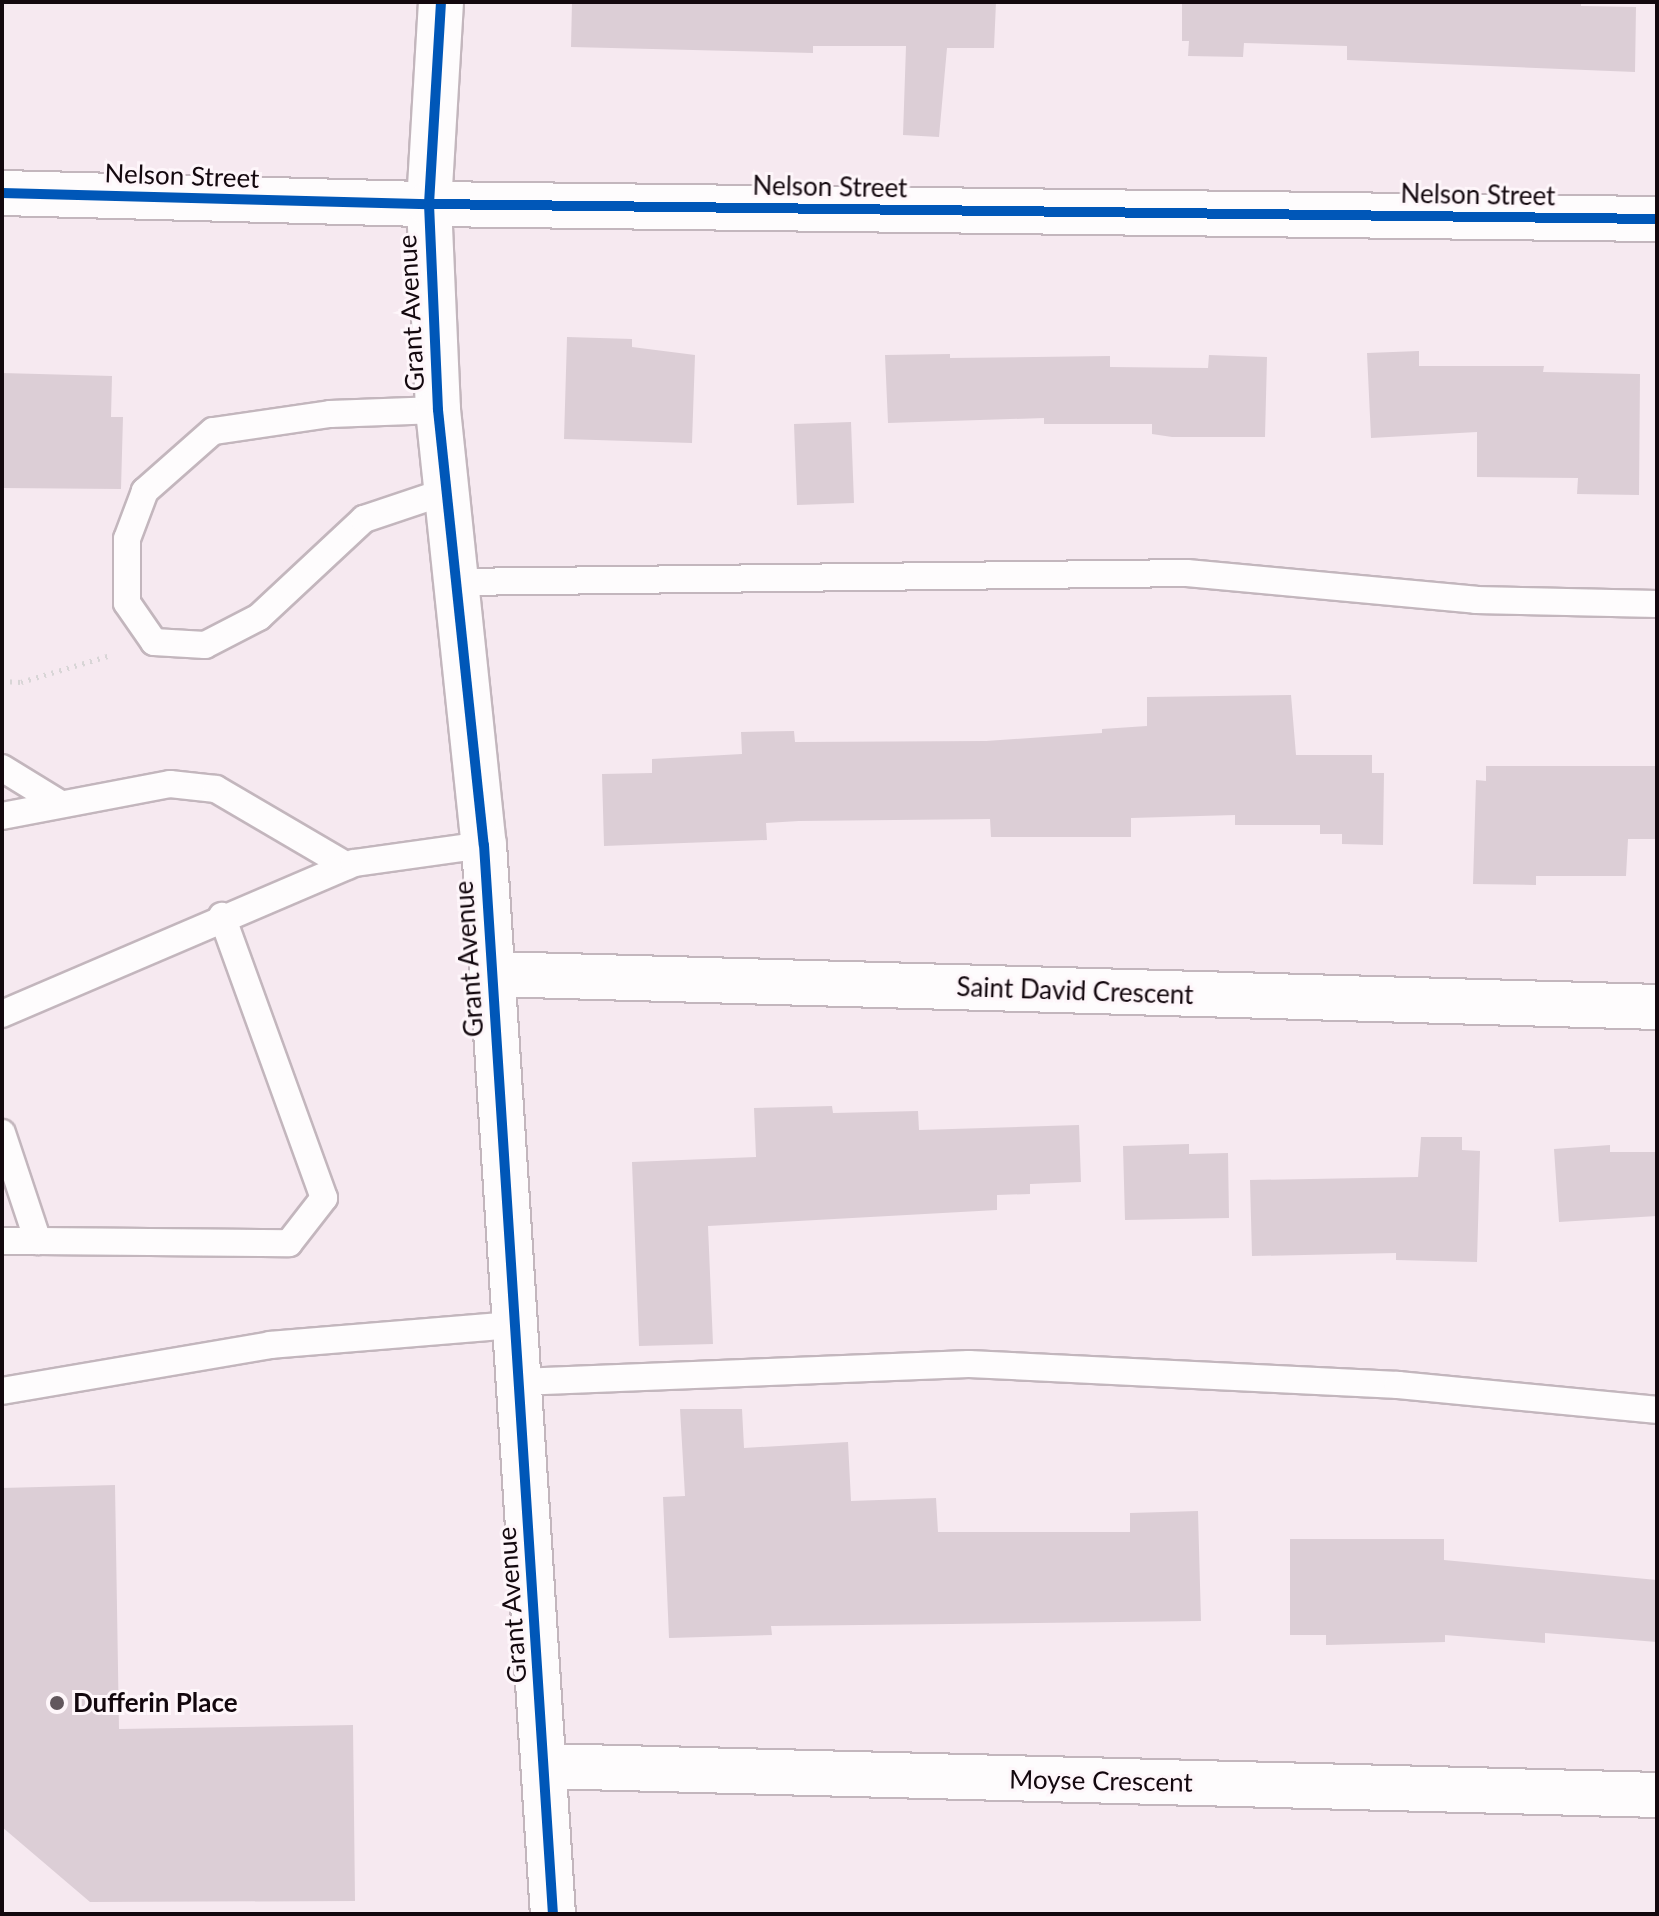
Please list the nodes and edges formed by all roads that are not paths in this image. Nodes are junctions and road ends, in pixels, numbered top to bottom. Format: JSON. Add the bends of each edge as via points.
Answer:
{"nodes":[{"id":1,"x":441,"y":2,"type":"edge"},
{"id":2,"x":2,"y":193,"type":"edge"},
{"id":3,"x":429,"y":204,"type":"junction"},
{"id":4,"x":1657,"y":219,"type":"edge"},
{"id":5,"x":438,"y":410,"type":"junction"},
{"id":6,"x":444,"y":492,"type":"junction"},
{"id":7,"x":455,"y":582,"type":"junction"},
{"id":8,"x":1657,"y":604,"type":"edge"},
{"id":9,"x":2,"y":768,"type":"edge"},
{"id":10,"x":59,"y":803,"type":"junction"},
{"id":11,"x":2,"y":816,"type":"edge"},
{"id":12,"x":484,"y":845,"type":"junction"},
{"id":13,"x":347,"y":866,"type":"junction"},
{"id":14,"x":222,"y":916,"type":"junction"},
{"id":15,"x":492,"y":974,"type":"junction"},
{"id":16,"x":1657,"y":1007,"type":"edge"},
{"id":17,"x":2,"y":1014,"type":"edge"},
{"id":18,"x":2,"y":1133,"type":"edge"},
{"id":19,"x":2,"y":1241,"type":"edge"},
{"id":20,"x":38,"y":1241,"type":"junction"},
{"id":21,"x":515,"y":1325,"type":"junction"},
{"id":22,"x":519,"y":1382,"type":"junction"},
{"id":23,"x":2,"y":1391,"type":"edge"},
{"id":24,"x":1657,"y":1410,"type":"edge"},
{"id":25,"x":544,"y":1766,"type":"junction"},
{"id":26,"x":1657,"y":1795,"type":"edge"},
{"id":27,"x":553,"y":1914,"type":"edge"}],
"edges":[{"from":1,"to":3,"type":"street","name":"Grant Avenue"},
{"from":2,"to":3,"type":"street","name":"Nelson Street"},
{"from":3,"to":4,"type":"street","name":"Nelson Street"},
{"from":3,"to":5,"type":"street","name":"Grant Avenue"},
{"from":5,"to":6,"type":"street","name":"Grant Avenue"},
{"from":5,"to":6,"type":"lane","via":[[330,414],[213,431],[145,491],[127,539],[127,603],[154,642],[205,645],[259,617],[364,519]]},
{"from":6,"to":7,"type":"street","name":"Grant Avenue"},
{"from":7,"to":8,"type":"lane","via":[[1187,573],[1476,600]]},
{"from":7,"to":12,"type":"street","name":"Grant Avenue"},
{"from":9,"to":10,"type":"lane"},
{"from":10,"to":11,"type":"lane"},
{"from":10,"to":13,"type":"lane","via":[[170,784],[216,789]]},
{"from":12,"to":13,"type":"lane"},
{"from":12,"to":15,"type":"street","name":"Grant Avenue"},
{"from":13,"to":14,"type":"lane"},
{"from":14,"to":17,"type":"lane"},
{"from":14,"to":20,"type":"lane","via":[[324,1198],[289,1243]]},
{"from":15,"to":16,"type":"street","name":"Saint David Crescent"},
{"from":15,"to":21,"type":"street","name":"Grant Avenue"},
{"from":18,"to":20,"type":"lane"},
{"from":19,"to":20,"type":"lane"},
{"from":21,"to":22,"type":"street","name":"Grant Avenue"},
{"from":21,"to":23,"type":"lane","via":[[270,1345],[27,1391]]},
{"from":22,"to":24,"type":"lane","via":[[969,1364],[1398,1385]]},
{"from":22,"to":25,"type":"street","name":"Grant Avenue"},
{"from":25,"to":26,"type":"street","name":"Moyse Crescent"},
{"from":25,"to":27,"type":"street","name":"Grant Avenue"}]}
